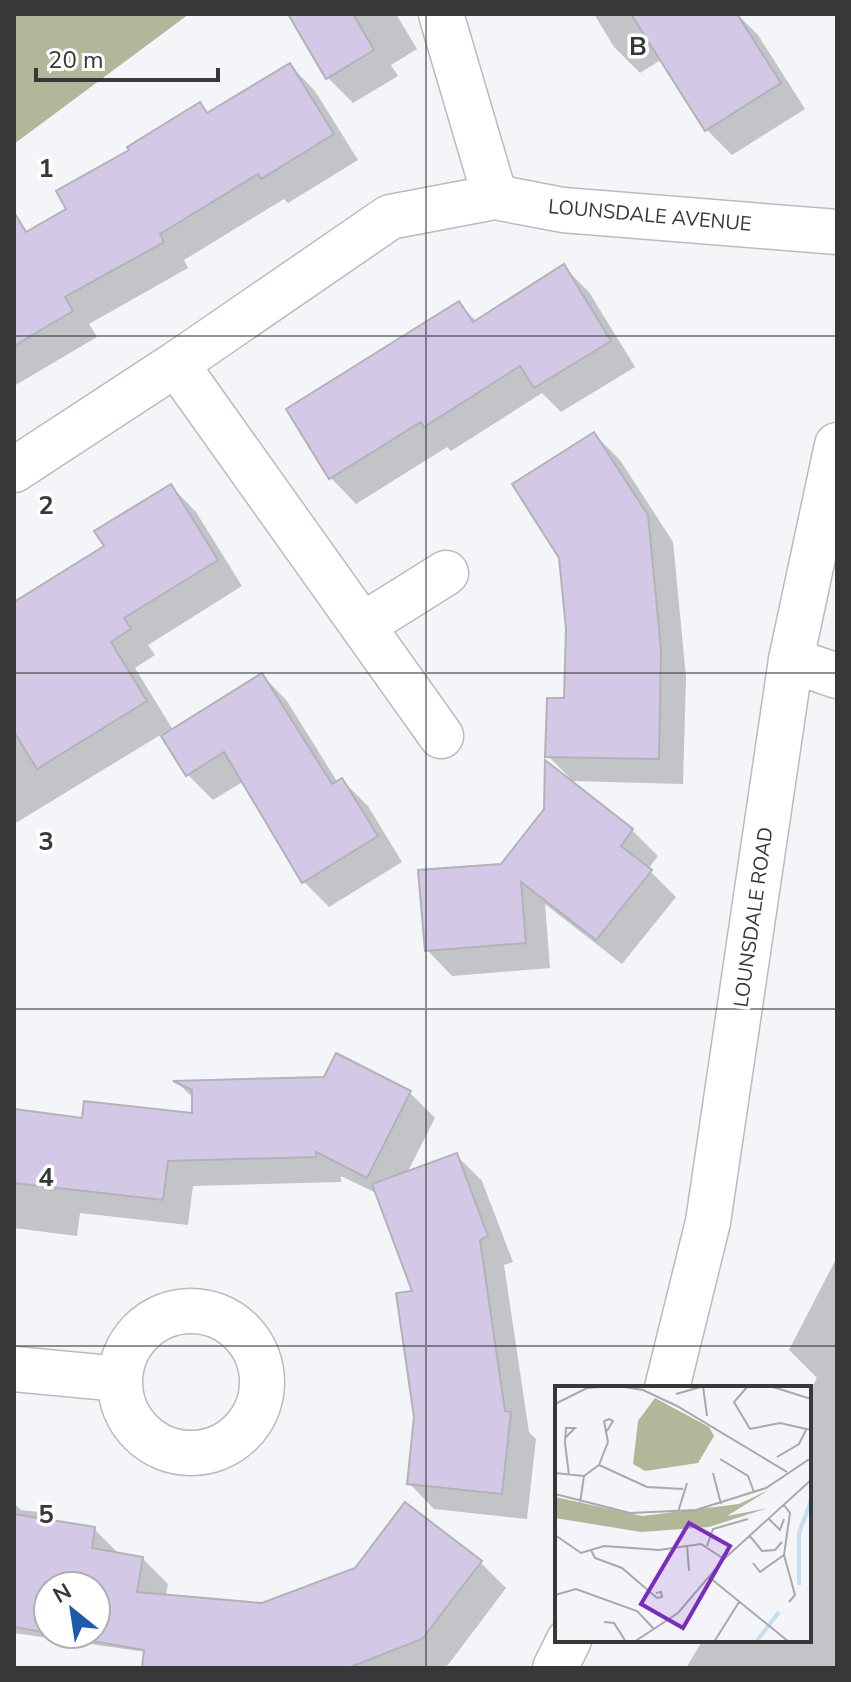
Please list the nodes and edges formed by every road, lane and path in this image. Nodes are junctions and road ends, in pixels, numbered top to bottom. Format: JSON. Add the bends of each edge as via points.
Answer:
{"nodes":[{"id":1,"x":441,"y":14,"type":"edge"},
{"id":2,"x":495,"y":197,"type":"junction"},
{"id":3,"x":837,"y":232,"type":"edge"},
{"id":4,"x":176,"y":364,"type":"junction"},
{"id":5,"x":837,"y":445,"type":"edge"},
{"id":6,"x":14,"y":470,"type":"edge"},
{"id":7,"x":446,"y":573,"type":"dead end"},
{"id":8,"x":363,"y":625,"type":"junction"},
{"id":9,"x":791,"y":660,"type":"junction"},
{"id":10,"x":837,"y":676,"type":"edge"},
{"id":11,"x":441,"y":736,"type":"dead end"},
{"id":12,"x":14,"y":1369,"type":"edge"},
{"id":13,"x":120,"y":1379,"type":"dead end"},
{"id":14,"x":667,"y":1386,"type":"edge"},
{"id":15,"x":568,"y":1642,"type":"edge"},
{"id":16,"x":555,"y":1668,"type":"edge"}],
"edges":[{"from":1,"to":2,"type":"street"},
{"from":2,"to":3,"type":"street","name":"LOUNSDALE AVENUE","via":[[563,210]]},
{"from":2,"to":4,"type":"street","name":"LOUNSDALE AVENUE","via":[[390,217]]},
{"from":4,"to":6,"type":"street","name":"LOUNSDALE AVENUE"},
{"from":4,"to":8,"type":"street"},
{"from":5,"to":9,"type":"street","name":"LOUNSDALE ROAD"},
{"from":7,"to":8,"type":"street"},
{"from":8,"to":11,"type":"street"},
{"from":9,"to":10,"type":"street"},
{"from":9,"to":14,"type":"street","name":"LOUNSDALE ROAD","via":[[708,1222]]},
{"from":12,"to":13,"type":"street"},
{"from":15,"to":16,"type":"street"}]}
